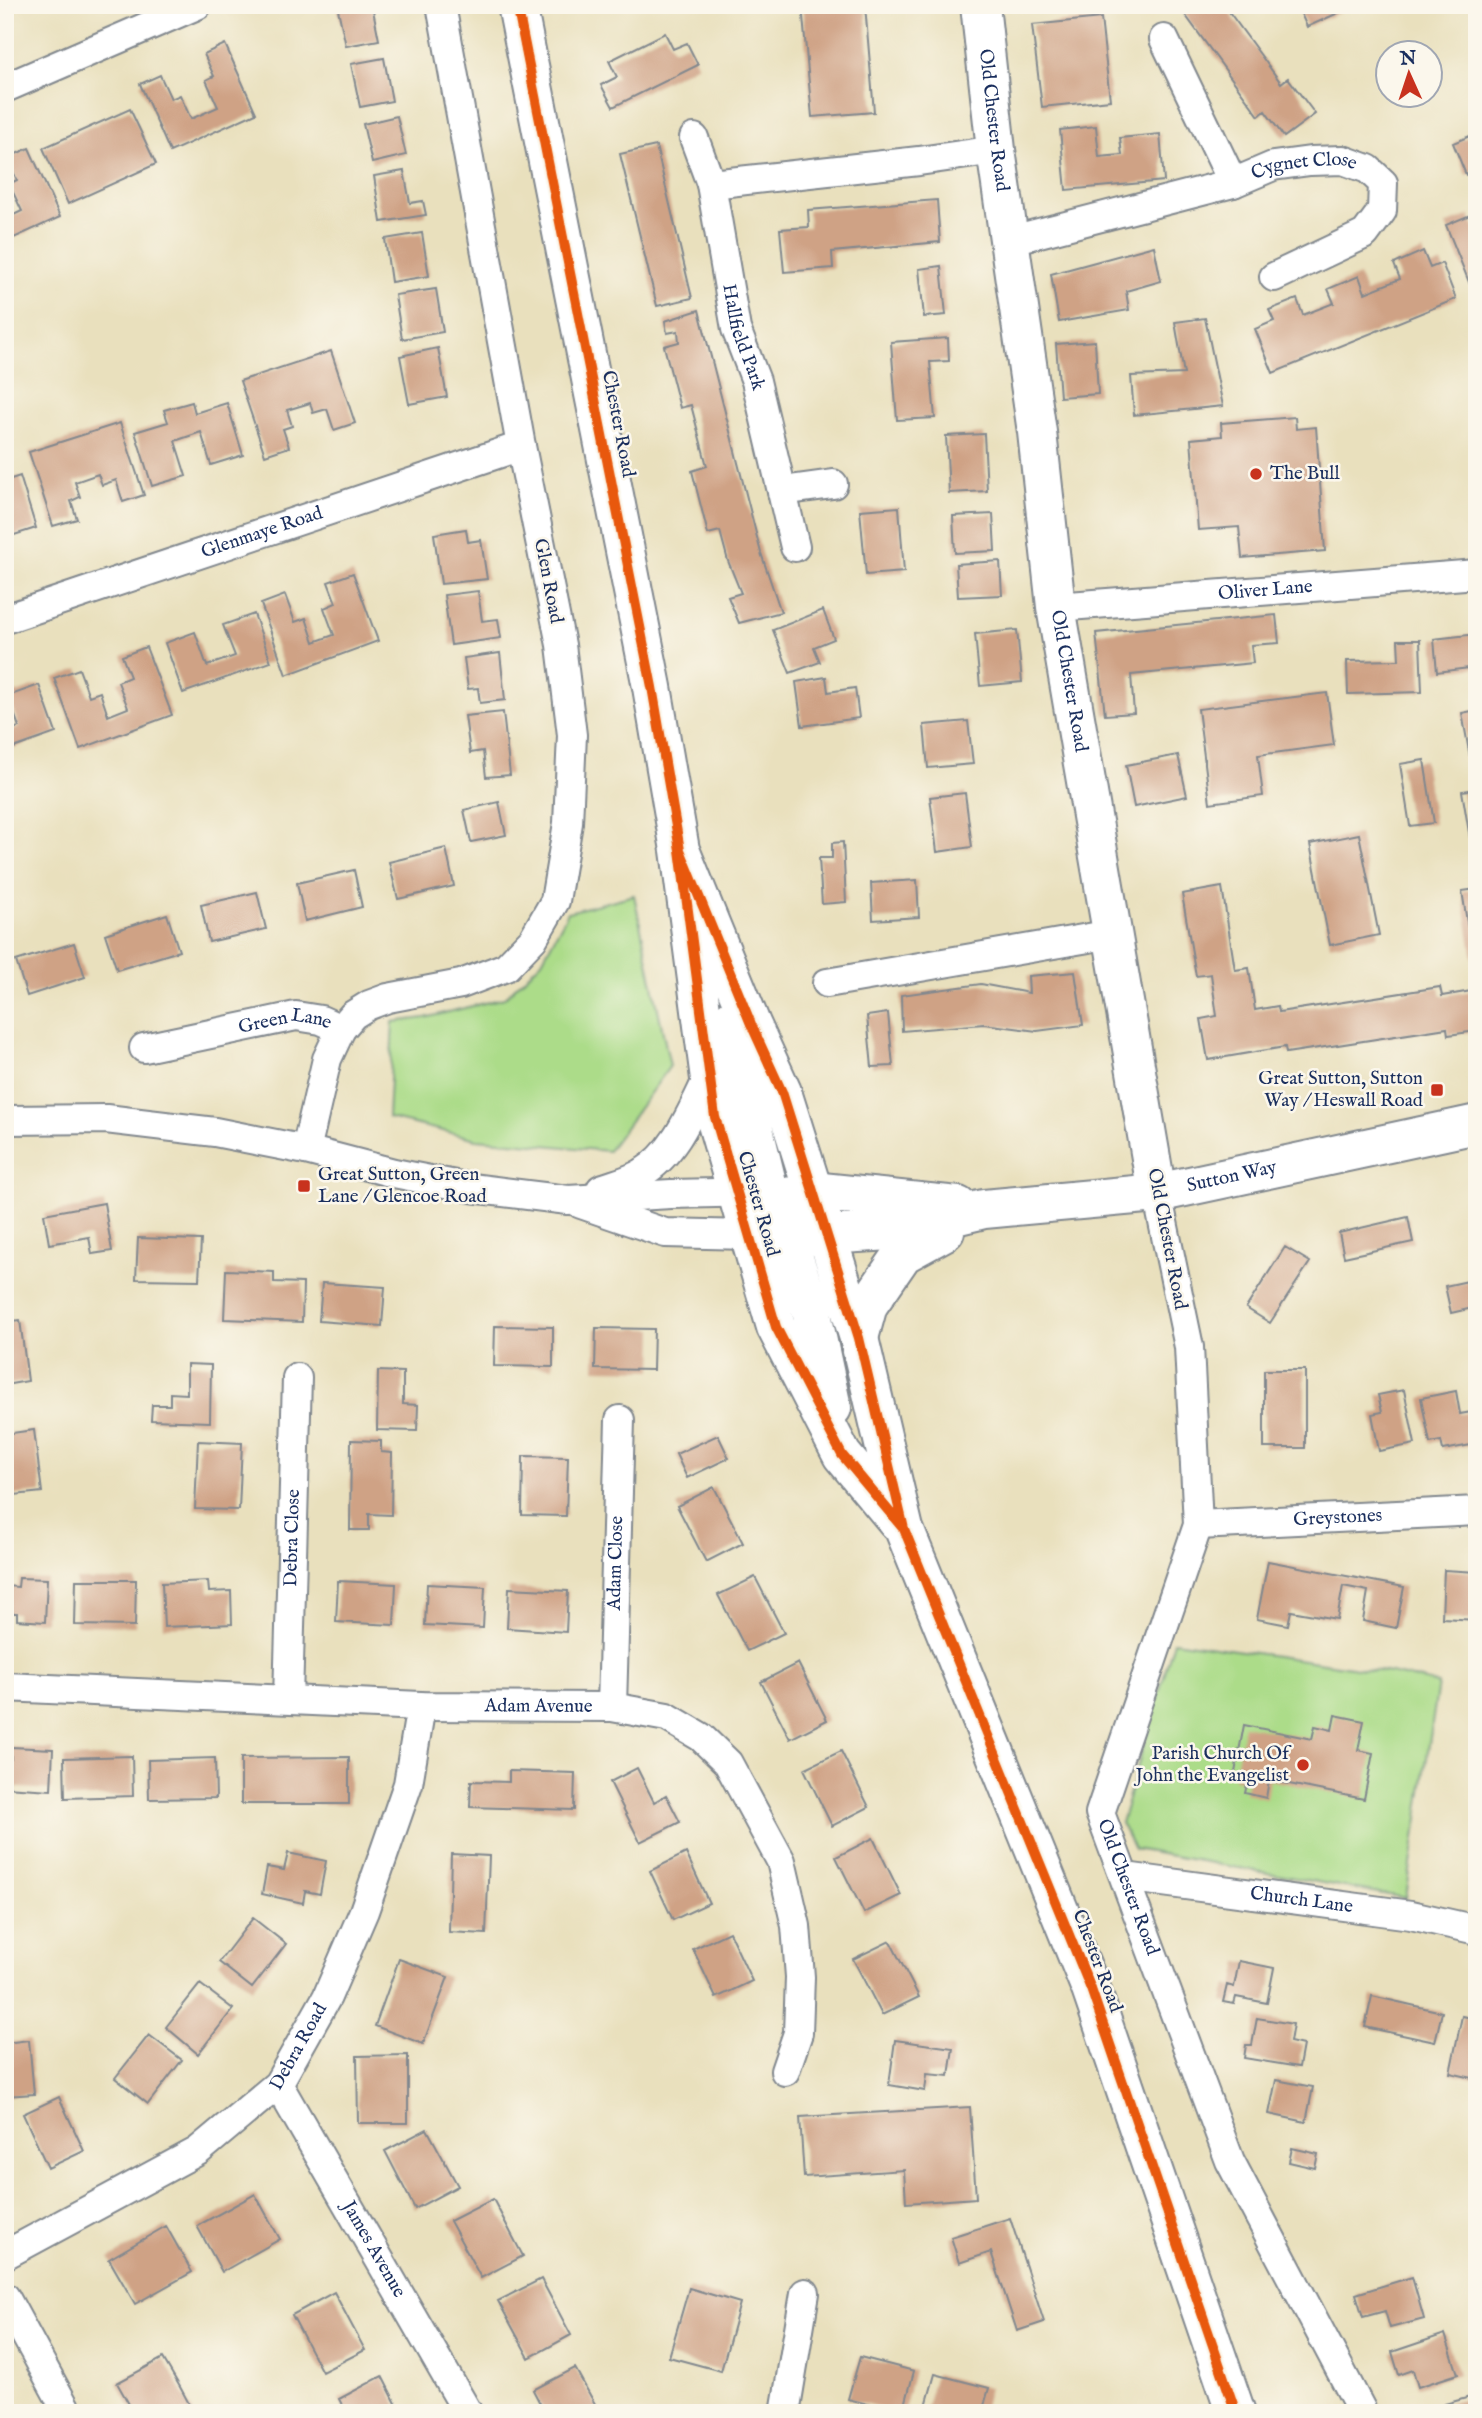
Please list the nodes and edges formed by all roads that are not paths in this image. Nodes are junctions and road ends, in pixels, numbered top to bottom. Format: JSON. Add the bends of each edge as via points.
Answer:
{"nodes":[{"id":1,"x":197,"y":5,"type":"edge"},
{"id":2,"x":440,"y":5,"type":"edge"},
{"id":3,"x":517,"y":5,"type":"edge"},
{"id":4,"x":981,"y":5,"type":"edge"},
{"id":5,"x":1164,"y":39,"type":"dead end"},
{"id":6,"x":5,"y":88,"type":"edge"},
{"id":7,"x":694,"y":138,"type":"dead end"},
{"id":8,"x":996,"y":150,"type":"junction"},
{"id":9,"x":1233,"y":183,"type":"junction"},
{"id":10,"x":711,"y":184,"type":"junction"},
{"id":11,"x":1008,"y":241,"type":"junction"},
{"id":12,"x":1274,"y":277,"type":"dead end"},
{"id":13,"x":521,"y":446,"type":"junction"},
{"id":14,"x":833,"y":484,"type":"dead end"},
{"id":15,"x":782,"y":491,"type":"junction"},
{"id":16,"x":795,"y":547,"type":"dead end"},
{"id":17,"x":1477,"y":574,"type":"edge"},
{"id":18,"x":1056,"y":607,"type":"junction"},
{"id":19,"x":5,"y":619,"type":"edge"},
{"id":20,"x":680,"y":850,"type":"junction"},
{"id":21,"x":1112,"y":934,"type":"junction"},
{"id":22,"x":720,"y":947,"type":"junction"},
{"id":23,"x":827,"y":983,"type":"dead end"},
{"id":24,"x":341,"y":1029,"type":"junction"},
{"id":25,"x":144,"y":1048,"type":"dead end"},
{"id":26,"x":709,"y":1076,"type":"junction"},
{"id":27,"x":5,"y":1119,"type":"edge"},
{"id":28,"x":1477,"y":1124,"type":"edge"},
{"id":29,"x":306,"y":1150,"type":"junction"},
{"id":30,"x":812,"y":1191,"type":"junction"},
{"id":31,"x":753,"y":1192,"type":"junction"},
{"id":32,"x":1157,"y":1192,"type":"junction"},
{"id":33,"x":568,"y":1200,"type":"junction"},
{"id":34,"x":984,"y":1209,"type":"junction"},
{"id":35,"x":748,"y":1235,"type":"junction"},
{"id":36,"x":827,"y":1235,"type":"junction"},
{"id":37,"x":787,"y":1237,"type":"junction"},
{"id":38,"x":859,"y":1338,"type":"junction"},
{"id":39,"x":297,"y":1378,"type":"dead end"},
{"id":40,"x":620,"y":1420,"type":"dead end"},
{"id":41,"x":842,"y":1455,"type":"junction"},
{"id":42,"x":1477,"y":1511,"type":"edge"},
{"id":43,"x":1198,"y":1525,"type":"junction"},
{"id":44,"x":904,"y":1529,"type":"junction"},
{"id":45,"x":5,"y":1687,"type":"edge"},
{"id":46,"x":288,"y":1699,"type":"junction"},
{"id":47,"x":421,"y":1706,"type":"junction"},
{"id":48,"x":612,"y":1707,"type":"junction"},
{"id":49,"x":1125,"y":1877,"type":"junction"},
{"id":50,"x":1477,"y":1930,"type":"edge"},
{"id":51,"x":785,"y":2071,"type":"dead end"},
{"id":52,"x":278,"y":2084,"type":"junction"},
{"id":53,"x":5,"y":2255,"type":"edge"},
{"id":54,"x":805,"y":2293,"type":"dead end"},
{"id":55,"x":5,"y":2297,"type":"edge"},
{"id":56,"x":68,"y":2413,"type":"edge"},
{"id":57,"x":468,"y":2413,"type":"edge"},
{"id":58,"x":785,"y":2413,"type":"edge"},
{"id":59,"x":1236,"y":2413,"type":"edge"},
{"id":60,"x":1363,"y":2413,"type":"edge"}],
"edges":[{"from":1,"to":6,"type":"street"},
{"from":2,"to":13,"type":"street","name":"Glen Road"},
{"from":3,"to":20,"type":"main road","name":"Chester Road"},
{"from":4,"to":8,"type":"main road","name":"Old Chester Road"},
{"from":5,"to":9,"type":"street","name":"Cygnet Close"},
{"from":7,"to":10,"type":"street","name":"Hallfield Park"},
{"from":8,"to":10,"type":"street"},
{"from":8,"to":11,"type":"main road","name":"Old Chester Road"},
{"from":9,"to":11,"type":"street","name":"Cygnet Close"},
{"from":9,"to":12,"type":"street","name":"Cygnet Close","via":[[1273,166],[1343,160],[1368,169],[1383,183],[1382,211],[1365,234]]},
{"from":10,"to":15,"type":"street","name":"Hallfield Park","via":[[736,329],[756,381]]},
{"from":11,"to":18,"type":"main road","name":"Old Chester Road","via":[[1037,432]]},
{"from":13,"to":19,"type":"street","name":"Glenmaye Road"},
{"from":13,"to":24,"type":"street","name":"Glen Road","via":[[561,645],[572,735],[568,823],[555,901],[533,939],[506,967],[461,984],[369,1005]]},
{"from":14,"to":15,"type":"street"},
{"from":15,"to":16,"type":"street","name":"Hallfield Park"},
{"from":17,"to":18,"type":"street","name":"Oliver Lane"},
{"from":18,"to":21,"type":"main road","name":"Old Chester Road"},
{"from":20,"to":22,"type":"main road","name":"Chester Road"},
{"from":20,"to":26,"type":"main road","name":"Chester Road"},
{"from":21,"to":23,"type":"street"},
{"from":21,"to":32,"type":"main road","name":"Old Chester Road"},
{"from":22,"to":30,"type":"main road","name":"Chester Road","via":[[782,1092]]},
{"from":22,"to":31,"type":"main road","via":[[748,1105]]},
{"from":24,"to":25,"type":"street","name":"Green Lane","via":[[296,1016]]},
{"from":24,"to":29,"type":"street","name":"Green Lane","via":[[327,1059]]},
{"from":26,"to":31,"type":"main road","name":"Chester Road","via":[[715,1117]]},
{"from":26,"to":33,"type":"street","via":[[685,1125],[658,1162],[640,1175]]},
{"from":27,"to":29,"type":"street","via":[[106,1119],[215,1132]]},
{"from":28,"to":32,"type":"main road","name":"Sutton Way"},
{"from":29,"to":33,"type":"street","via":[[458,1186]]},
{"from":30,"to":31,"type":"street"},
{"from":30,"to":34,"type":"main road","name":"Sutton Way"},
{"from":30,"to":36,"type":"main road","name":"Chester Road"},
{"from":30,"to":37,"type":"main road"},
{"from":31,"to":33,"type":"street"},
{"from":31,"to":35,"type":"main road","name":"Chester Road"},
{"from":32,"to":34,"type":"main road","name":"Sutton Way"},
{"from":32,"to":43,"type":"street","name":"Old Chester Road","via":[[1189,1347]]},
{"from":33,"to":35,"type":"street","via":[[665,1233]]},
{"from":34,"to":36,"type":"main road","name":"Sutton Way","via":[[891,1231]]},
{"from":34,"to":38,"type":"main road","name":"Sutton Way","via":[[903,1254],[868,1305]]},
{"from":35,"to":37,"type":"main road","name":"Sutton Way"},
{"from":35,"to":41,"type":"main road","name":"Chester Road","via":[[776,1327]]},
{"from":36,"to":37,"type":"main road","name":"Sutton Way"},
{"from":36,"to":38,"type":"main road","name":"Chester Road"},
{"from":37,"to":41,"type":"main road","via":[[812,1314]]},
{"from":38,"to":44,"type":"main road","name":"Chester Road"},
{"from":39,"to":46,"type":"street","name":"Debra Close"},
{"from":40,"to":48,"type":"street","name":"Adam Close"},
{"from":41,"to":44,"type":"main road","name":"Chester Road"},
{"from":42,"to":43,"type":"street","name":"Greystones"},
{"from":43,"to":49,"type":"street","name":"Old Chester Road","via":[[1100,1813]]},
{"from":44,"to":59,"type":"main road","name":"Chester Road","via":[[1091,1989]]},
{"from":45,"to":46,"type":"street","name":"Adam Avenue"},
{"from":46,"to":47,"type":"street","name":"Adam Avenue"},
{"from":47,"to":48,"type":"street","name":"Adam Avenue"},
{"from":47,"to":52,"type":"street","name":"Debra Road","via":[[408,1784],[364,1911],[327,1997]]},
{"from":48,"to":51,"type":"street","name":"Adam Avenue","via":[[667,1717],[701,1737],[729,1763],[781,1861],[796,1926],[800,1977],[799,2033]]},
{"from":49,"to":50,"type":"street","name":"Church Lane","via":[[1411,1915]]},
{"from":49,"to":60,"type":"street","name":"Old Chester Road","via":[[1230,2161]]},
{"from":52,"to":53,"type":"street","name":"Debra Road","via":[[198,2151]]},
{"from":52,"to":57,"type":"street","name":"James Avenue"},
{"from":54,"to":58,"type":"street"},
{"from":55,"to":56,"type":"street"}]}
